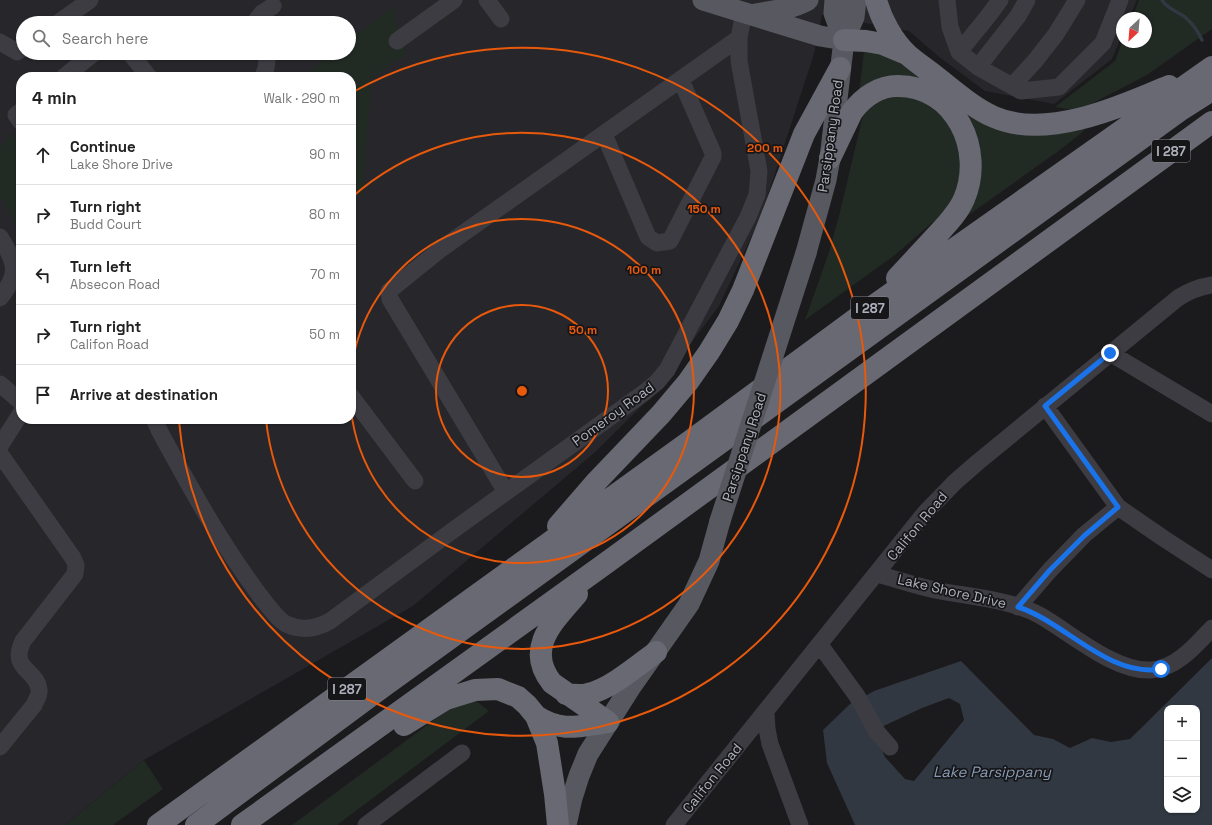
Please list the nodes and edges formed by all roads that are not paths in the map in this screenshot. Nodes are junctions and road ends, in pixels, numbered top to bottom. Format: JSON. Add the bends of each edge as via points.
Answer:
{"nodes":[{"id":1,"x":90,"y":0,"type":"edge"},
{"id":2,"x":454,"y":0,"type":"edge"},
{"id":3,"x":487,"y":0,"type":"edge"},
{"id":4,"x":703,"y":0,"type":"edge"},
{"id":5,"x":808,"y":0,"type":"edge"},
{"id":6,"x":835,"y":0,"type":"edge"},
{"id":7,"x":856,"y":0,"type":"edge"},
{"id":8,"x":876,"y":0,"type":"edge"},
{"id":9,"x":947,"y":0,"type":"edge"},
{"id":10,"x":1000,"y":0,"type":"edge"},
{"id":11,"x":1028,"y":0,"type":"edge"},
{"id":12,"x":1077,"y":0,"type":"edge"},
{"id":13,"x":1120,"y":0,"type":"edge"},
{"id":14,"x":273,"y":3,"type":"edge"},
{"id":15,"x":747,"y":13,"type":"junction"},
{"id":16,"x":68,"y":16,"type":"edge"},
{"id":17,"x":260,"y":16,"type":"edge"},
{"id":18,"x":272,"y":16,"type":"edge"},
{"id":19,"x":501,"y":19,"type":"dead end"},
{"id":20,"x":739,"y":38,"type":"junction"},
{"id":21,"x":844,"y":40,"type":"junction"},
{"id":22,"x":396,"y":41,"type":"dead end"},
{"id":23,"x":0,"y":42,"type":"edge"},
{"id":24,"x":16,"y":51,"type":"edge"},
{"id":25,"x":959,"y":52,"type":"junction"},
{"id":26,"x":907,"y":54,"type":"junction"},
{"id":27,"x":85,"y":60,"type":"edge"},
{"id":28,"x":136,"y":60,"type":"edge"},
{"id":29,"x":978,"y":67,"type":"junction"},
{"id":30,"x":840,"y":68,"type":"junction"},
{"id":31,"x":70,"y":72,"type":"edge"},
{"id":32,"x":145,"y":72,"type":"edge"},
{"id":33,"x":1211,"y":75,"type":"edge"},
{"id":34,"x":680,"y":80,"type":"junction"},
{"id":35,"x":1012,"y":86,"type":"junction"},
{"id":36,"x":1212,"y":122,"type":"edge"},
{"id":37,"x":604,"y":134,"type":"junction"},
{"id":38,"x":1212,"y":135,"type":"edge"},
{"id":39,"x":830,"y":158,"type":"junction"},
{"id":40,"x":1130,"y":180,"type":"junction"},
{"id":41,"x":0,"y":238,"type":"edge"},
{"id":42,"x":1212,"y":285,"type":"edge"},
{"id":43,"x":0,"y":298,"type":"edge"},
{"id":44,"x":869,"y":309,"type":"junction"},
{"id":45,"x":1110,"y":353,"type":"junction"},
{"id":46,"x":0,"y":384,"type":"edge"},
{"id":47,"x":16,"y":398,"type":"edge"},
{"id":48,"x":356,"y":403,"type":"edge"},
{"id":49,"x":1045,"y":406,"type":"junction"},
{"id":50,"x":1212,"y":414,"type":"edge"},
{"id":51,"x":16,"y":421,"type":"edge"},
{"id":52,"x":156,"y":424,"type":"edge"},
{"id":53,"x":0,"y":446,"type":"edge"},
{"id":54,"x":0,"y":454,"type":"edge"},
{"id":55,"x":415,"y":481,"type":"dead end"},
{"id":56,"x":506,"y":492,"type":"junction"},
{"id":57,"x":1118,"y":507,"type":"junction"},
{"id":58,"x":536,"y":553,"type":"junction"},
{"id":59,"x":602,"y":566,"type":"junction"},
{"id":60,"x":1212,"y":570,"type":"edge"},
{"id":61,"x":877,"y":574,"type":"junction"},
{"id":62,"x":1018,"y":607,"type":"junction"},
{"id":63,"x":1212,"y":628,"type":"edge"},
{"id":64,"x":820,"y":645,"type":"junction"},
{"id":65,"x":656,"y":652,"type":"junction"},
{"id":66,"x":566,"y":694,"type":"junction"},
{"id":67,"x":766,"y":711,"type":"junction"},
{"id":68,"x":536,"y":716,"type":"junction"},
{"id":69,"x":608,"y":722,"type":"junction"},
{"id":70,"x":0,"y":747,"type":"edge"},
{"id":71,"x":890,"y":747,"type":"dead end"},
{"id":72,"x":462,"y":753,"type":"dead end"},
{"id":73,"x":158,"y":825,"type":"edge"},
{"id":74,"x":196,"y":825,"type":"edge"},
{"id":75,"x":242,"y":825,"type":"edge"},
{"id":76,"x":366,"y":825,"type":"edge"},
{"id":77,"x":558,"y":825,"type":"edge"},
{"id":78,"x":566,"y":825,"type":"edge"},
{"id":79,"x":674,"y":825,"type":"edge"},
{"id":80,"x":800,"y":825,"type":"edge"}],
"edges":[{"from":1,"to":16,"type":"street"},
{"from":2,"to":22,"type":"street"},
{"from":3,"to":19,"type":"street"},
{"from":4,"to":15,"type":"main road"},
{"from":5,"to":15,"type":"main road","via":[[785,9]]},
{"from":6,"to":21,"type":"main road","name":"Parsippany Road","via":[[834,13]]},
{"from":7,"to":21,"type":"main road","name":"Parsippany Road","via":[[854,17]]},
{"from":8,"to":26,"type":"highway","via":[[889,30]]},
{"from":9,"to":25,"type":"street","via":[[950,27]]},
{"from":10,"to":25,"type":"street"},
{"from":11,"to":29,"type":"street"},
{"from":12,"to":35,"type":"street","via":[[1056,34]]},
{"from":13,"to":35,"type":"street","via":[[1103,43],[1059,87],[1021,90]]},
{"from":14,"to":17,"type":"street"},
{"from":14,"to":18,"type":"street"},
{"from":15,"to":20,"type":"street","name":"Pomeroy Road"},
{"from":15,"to":21,"type":"main road","via":[[820,36]]},
{"from":20,"to":34,"type":"street"},
{"from":20,"to":56,"type":"street","name":"Pomeroy Road","via":[[739,61],[759,171],[757,195],[748,216],[662,376],[645,392]]},
{"from":21,"to":26,"type":"highway","via":[[882,44]]},
{"from":21,"to":30,"type":"main road","name":"Parsippany Road"},
{"from":23,"to":24,"type":"street"},
{"from":25,"to":29,"type":"street"},
{"from":26,"to":33,"type":"highway","via":[[980,109],[1000,119],[1024,124],[1048,124],[1095,115]]},
{"from":27,"to":31,"type":"street"},
{"from":28,"to":32,"type":"street"},
{"from":29,"to":35,"type":"street"},
{"from":30,"to":39,"type":"main road","name":"Parsippany Road"},
{"from":30,"to":58,"type":"highway","via":[[804,134],[743,290],[709,352],[661,414],[596,481]]},
{"from":33,"to":44,"type":"highway","number":"I 287"},
{"from":33,"to":74,"type":"highway","via":[[1179,111]]},
{"from":34,"to":37,"type":"street"},
{"from":34,"to":37,"type":"street","via":[[713,157],[670,241],[657,243],[648,237]]},
{"from":36,"to":40,"type":"highway","number":"I 287"},
{"from":37,"to":56,"type":"street","via":[[441,249],[389,291],[390,299]]},
{"from":38,"to":40,"type":"highway"},
{"from":39,"to":44,"type":"highway","via":[[857,106],[875,91],[894,86],[921,89],[942,100],[961,125],[971,154],[969,186],[956,214]]},
{"from":39,"to":65,"type":"main road","name":"Parsippany Road","bridge":true,"via":[[806,253],[709,561],[689,604]]},
{"from":40,"to":59,"type":"highway","number":"I 287"},
{"from":41,"to":43,"type":"street","via":[[10,252],[15,270],[9,286]]},
{"from":42,"to":45,"type":"street","name":"Califon Road","via":[[1187,292]]},
{"from":44,"to":58,"type":"highway","number":"I 287"},
{"from":45,"to":49,"type":"street","name":"Califon Road"},
{"from":45,"to":50,"type":"street"},
{"from":46,"to":47,"type":"street"},
{"from":48,"to":55,"type":"street"},
{"from":49,"to":57,"type":"street"},
{"from":49,"to":61,"type":"street","name":"Califon Road","via":[[955,482],[924,514]]},
{"from":51,"to":53,"type":"street"},
{"from":52,"to":56,"type":"street","name":"Pomeroy Road","via":[[194,494],[238,566],[269,608],[285,624],[302,629],[320,627],[330,621]]},
{"from":54,"to":70,"type":"street","via":[[76,564],[75,574],[18,650],[23,667],[36,681],[38,697]]},
{"from":57,"to":60,"type":"street"},
{"from":57,"to":62,"type":"street","via":[[1050,570]]},
{"from":58,"to":73,"type":"highway","number":"I 287"},
{"from":59,"to":66,"type":"highway","via":[[550,625],[543,639],[540,655],[543,670],[552,683]]},
{"from":59,"to":75,"type":"highway","number":"I 287"},
{"from":61,"to":62,"type":"street","name":"Lake Shore Drive"},
{"from":61,"to":64,"type":"street","name":"Califon Road"},
{"from":62,"to":63,"type":"street","name":"Lake Shore Drive","via":[[1040,616],[1111,660],[1137,669],[1151,670],[1167,666],[1189,651]]},
{"from":64,"to":67,"type":"street","name":"Califon Road"},
{"from":64,"to":71,"type":"street","via":[[857,696],[877,732]]},
{"from":65,"to":66,"type":"highway","via":[[617,681],[595,692]]},
{"from":65,"to":69,"type":"main road","name":"Parsippany Road"},
{"from":66,"to":69,"type":"highway"},
{"from":67,"to":79,"type":"street","name":"Califon Road"},
{"from":67,"to":80,"type":"street","via":[[770,744]]},
{"from":68,"to":69,"type":"highway","via":[[565,728]]},
{"from":68,"to":75,"type":"highway","via":[[518,697],[498,690],[475,690],[446,699]]},
{"from":68,"to":77,"type":"highway","via":[[547,743]]},
{"from":69,"to":78,"type":"main road","name":"Parsippany Road","via":[[588,754],[579,776]]},
{"from":72,"to":76,"type":"street"}]}
